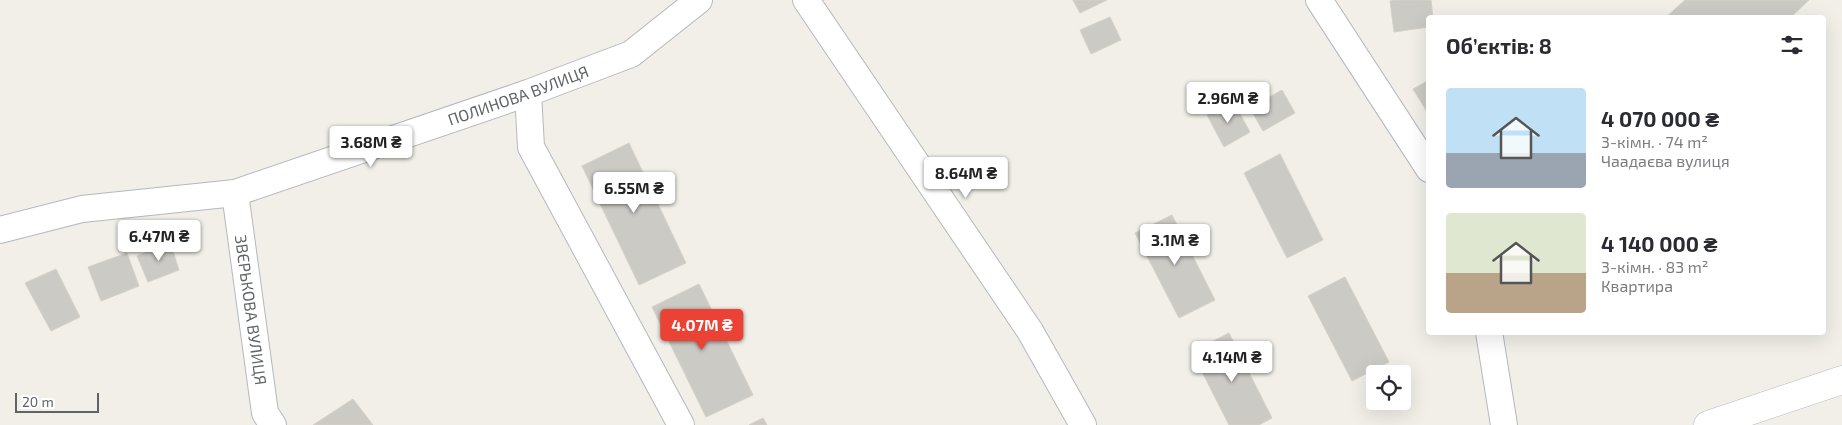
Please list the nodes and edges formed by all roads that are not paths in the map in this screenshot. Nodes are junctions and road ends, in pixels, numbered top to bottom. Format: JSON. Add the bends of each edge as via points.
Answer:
{"nodes":[{"id":1,"x":699,"y":0,"type":"edge"},
{"id":2,"x":806,"y":0,"type":"edge"},
{"id":3,"x":1318,"y":0,"type":"edge"},
{"id":4,"x":528,"y":93,"type":"junction"},
{"id":5,"x":1426,"y":164,"type":"edge"},
{"id":6,"x":235,"y":193,"type":"junction"},
{"id":7,"x":0,"y":230,"type":"edge"},
{"id":8,"x":1489,"y":335,"type":"edge"},
{"id":9,"x":1842,"y":380,"type":"edge"},
{"id":10,"x":273,"y":425,"type":"edge"},
{"id":11,"x":681,"y":425,"type":"edge"},
{"id":12,"x":1083,"y":425,"type":"edge"},
{"id":13,"x":1504,"y":425,"type":"edge"},
{"id":14,"x":1708,"y":425,"type":"edge"}],
"edges":[{"from":1,"to":4,"type":"street","name":"ПОЛИНОВА ВУЛИЦЯ","via":[[631,54]]},
{"from":2,"to":12,"type":"street","via":[[1030,331]]},
{"from":3,"to":5,"type":"street"},
{"from":4,"to":6,"type":"street","name":"ПОЛИНОВА ВУЛИЦЯ"},
{"from":4,"to":11,"type":"street","via":[[532,147]]},
{"from":6,"to":7,"type":"street","name":"ПОЛИНОВА ВУЛИЦЯ","via":[[82,209]]},
{"from":6,"to":10,"type":"street","name":"ЗВЄРЬКОВА ВУЛИЦЯ","via":[[265,413]]},
{"from":8,"to":13,"type":"street"},
{"from":9,"to":14,"type":"main road"}]}
